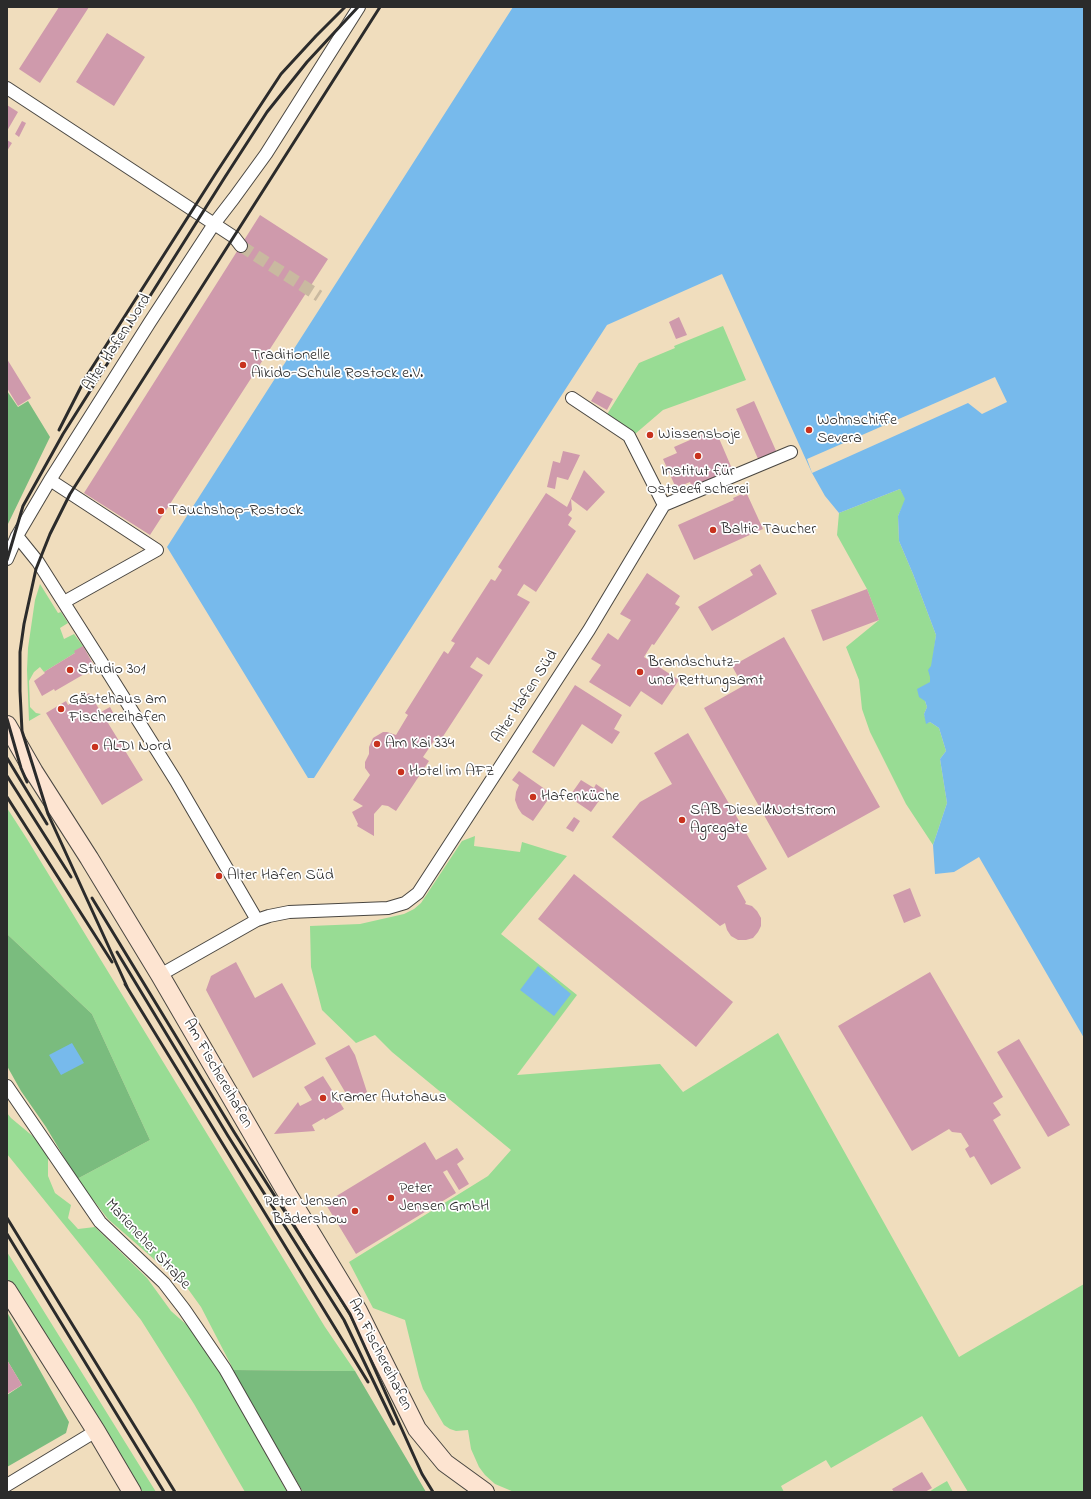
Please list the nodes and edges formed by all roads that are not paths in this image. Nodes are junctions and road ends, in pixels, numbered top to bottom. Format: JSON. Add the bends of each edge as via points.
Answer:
{"nodes":[{"id":1,"x":359,"y":7,"type":"edge"},
{"id":2,"x":7,"y":88,"type":"edge"},
{"id":3,"x":214,"y":224,"type":"junction"},
{"id":4,"x":241,"y":246,"type":"tunnel mouth"},
{"id":5,"x":572,"y":398,"type":"dead end"},
{"id":6,"x":791,"y":452,"type":"dead end"},
{"id":7,"x":50,"y":480,"type":"junction"},
{"id":8,"x":664,"y":505,"type":"junction"},
{"id":9,"x":17,"y":536,"type":"junction"},
{"id":10,"x":7,"y":559,"type":"edge"},
{"id":11,"x":64,"y":602,"type":"junction"},
{"id":12,"x":7,"y":725,"type":"edge"},
{"id":13,"x":257,"y":920,"type":"junction"},
{"id":14,"x":160,"y":975,"type":"junction"},
{"id":15,"x":7,"y":1086,"type":"edge"},
{"id":16,"x":7,"y":1290,"type":"edge"},
{"id":17,"x":96,"y":1431,"type":"junction"},
{"id":18,"x":7,"y":1486,"type":"edge"},
{"id":19,"x":132,"y":1492,"type":"edge"},
{"id":20,"x":294,"y":1492,"type":"edge"},
{"id":21,"x":485,"y":1492,"type":"edge"}],
"edges":[{"from":1,"to":3,"type":"street","name":"Alter Hafen Nord","via":[[266,154]]},
{"from":2,"to":3,"type":"street"},
{"from":3,"to":4,"type":"street","via":[[234,237]]},
{"from":3,"to":7,"type":"street","name":"Alter Hafen Nord"},
{"from":5,"to":8,"type":"street","via":[[628,436]]},
{"from":6,"to":8,"type":"street"},
{"from":7,"to":9,"type":"street","name":"Alter Hafen Nord"},
{"from":7,"to":11,"type":"street","via":[[156,550]]},
{"from":8,"to":13,"type":"street","name":"Alter Hafen Süd","via":[[588,630],[418,893],[405,904],[388,908],[289,912]]},
{"from":9,"to":10,"type":"street","name":"Alter Hafen Nord"},
{"from":9,"to":11,"type":"street","via":[[38,562]]},
{"from":11,"to":13,"type":"street","via":[[176,781]]},
{"from":12,"to":14,"type":"street","name":"Am Fischereihafen"},
{"from":13,"to":14,"type":"street","name":"Alter Hafen Süd"},
{"from":14,"to":21,"type":"street","name":"Am Fischereihafen","via":[[358,1311],[417,1429],[445,1463]]},
{"from":15,"to":20,"type":"street","name":"Marieneher Straße","via":[[100,1222],[164,1283],[184,1309],[225,1369]]},
{"from":16,"to":17,"type":"street"},
{"from":17,"to":18,"type":"street"},
{"from":17,"to":19,"type":"street"}]}
